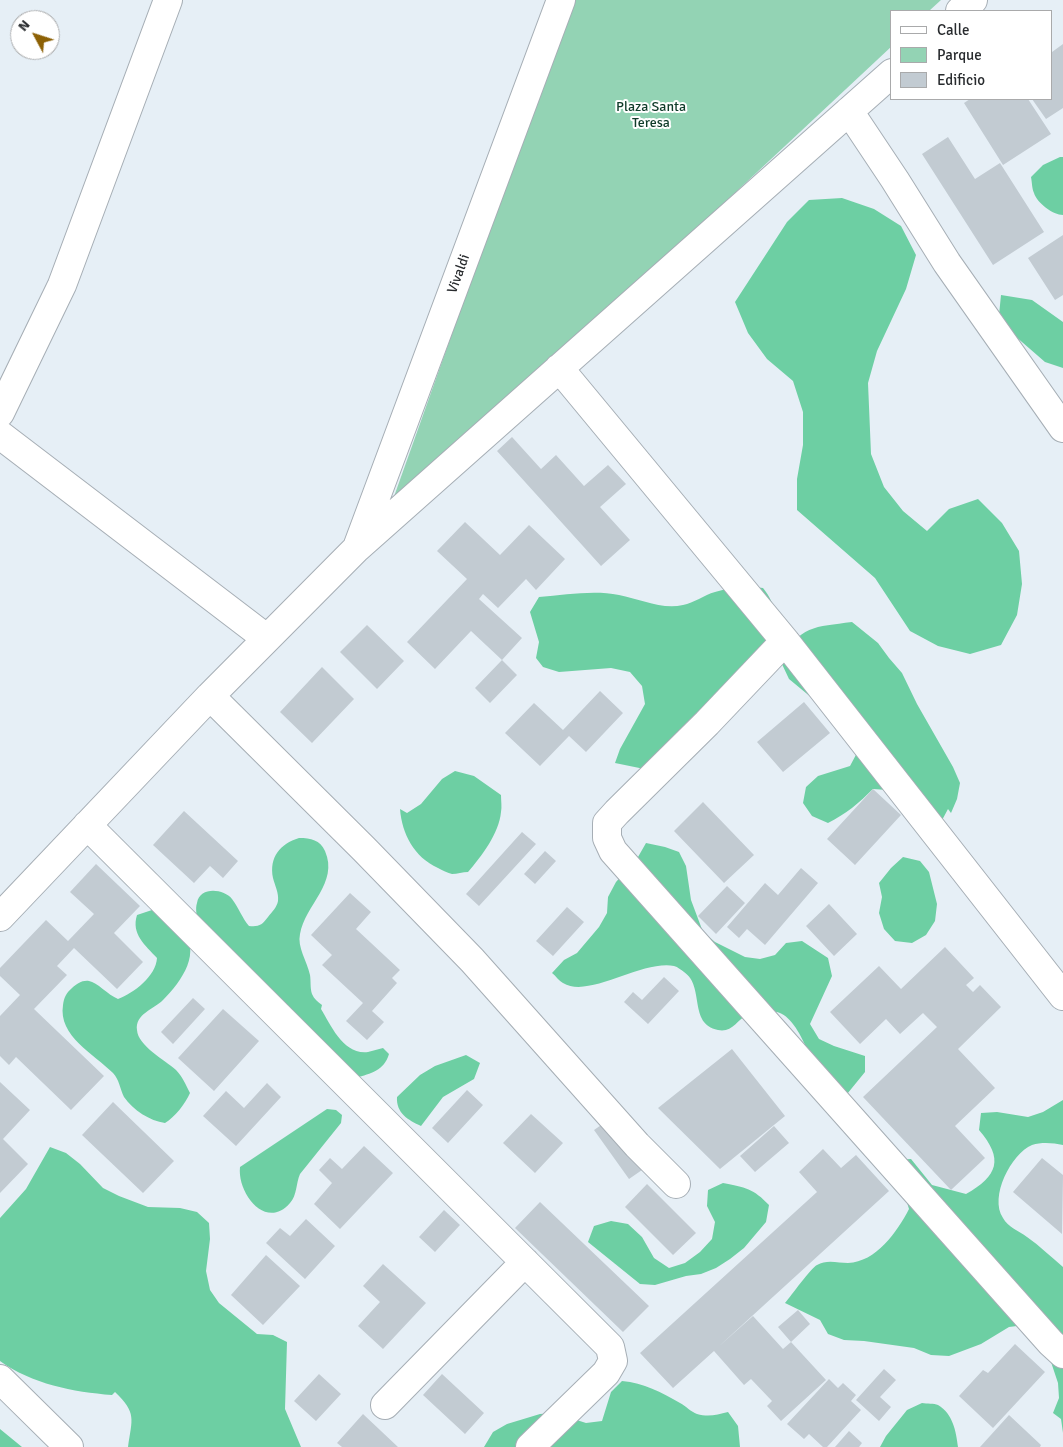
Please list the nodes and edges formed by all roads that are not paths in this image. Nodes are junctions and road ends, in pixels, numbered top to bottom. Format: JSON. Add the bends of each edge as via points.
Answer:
{"nodes":[{"id":1,"x":168,"y":0,"type":"edge"},
{"id":2,"x":561,"y":0,"type":"edge"},
{"id":3,"x":973,"y":0,"type":"edge"},
{"id":4,"x":961,"y":10,"type":"edge"},
{"id":5,"x":890,"y":74,"type":"edge"},
{"id":6,"x":849,"y":111,"type":"junction"},
{"id":7,"x":559,"y":368,"type":"junction"},
{"id":8,"x":0,"y":413,"type":"edge"},
{"id":9,"x":1060,"y":419,"type":"edge"},
{"id":10,"x":0,"y":435,"type":"edge"},
{"id":11,"x":357,"y":548,"type":"junction"},
{"id":12,"x":266,"y":638,"type":"junction"},
{"id":13,"x":785,"y":641,"type":"junction"},
{"id":14,"x":210,"y":696,"type":"junction"},
{"id":15,"x":87,"y":825,"type":"junction"},
{"id":16,"x":5,"y":903,"type":"edge"},
{"id":17,"x":1063,"y":996,"type":"edge"},
{"id":18,"x":676,"y":1184,"type":"dead end"},
{"id":19,"x":525,"y":1262,"type":"junction"},
{"id":20,"x":1063,"y":1354,"type":"edge"},
{"id":21,"x":0,"y":1379,"type":"edge"},
{"id":22,"x":385,"y":1406,"type":"dead end"},
{"id":23,"x":69,"y":1447,"type":"edge"},
{"id":24,"x":530,"y":1447,"type":"edge"}],
"edges":[{"from":1,"to":8,"type":"street","via":[[62,285]]},
{"from":2,"to":11,"type":"street","name":"Vivaldi"},
{"from":3,"to":4,"type":"street"},
{"from":5,"to":6,"type":"street"},
{"from":6,"to":7,"type":"street"},
{"from":6,"to":9,"type":"street","via":[[947,263]]},
{"from":7,"to":11,"type":"street"},
{"from":7,"to":13,"type":"street"},
{"from":10,"to":12,"type":"street"},
{"from":11,"to":12,"type":"street"},
{"from":12,"to":14,"type":"street"},
{"from":13,"to":17,"type":"street"},
{"from":13,"to":20,"type":"street","via":[[607,823],[607,838],[613,851]]},
{"from":14,"to":15,"type":"street"},
{"from":14,"to":18,"type":"street","via":[[472,960],[636,1145]]},
{"from":15,"to":16,"type":"street"},
{"from":15,"to":19,"type":"street"},
{"from":19,"to":22,"type":"street"},
{"from":19,"to":24,"type":"street","via":[[610,1347],[613,1361],[606,1373]]},
{"from":21,"to":23,"type":"street"}]}
